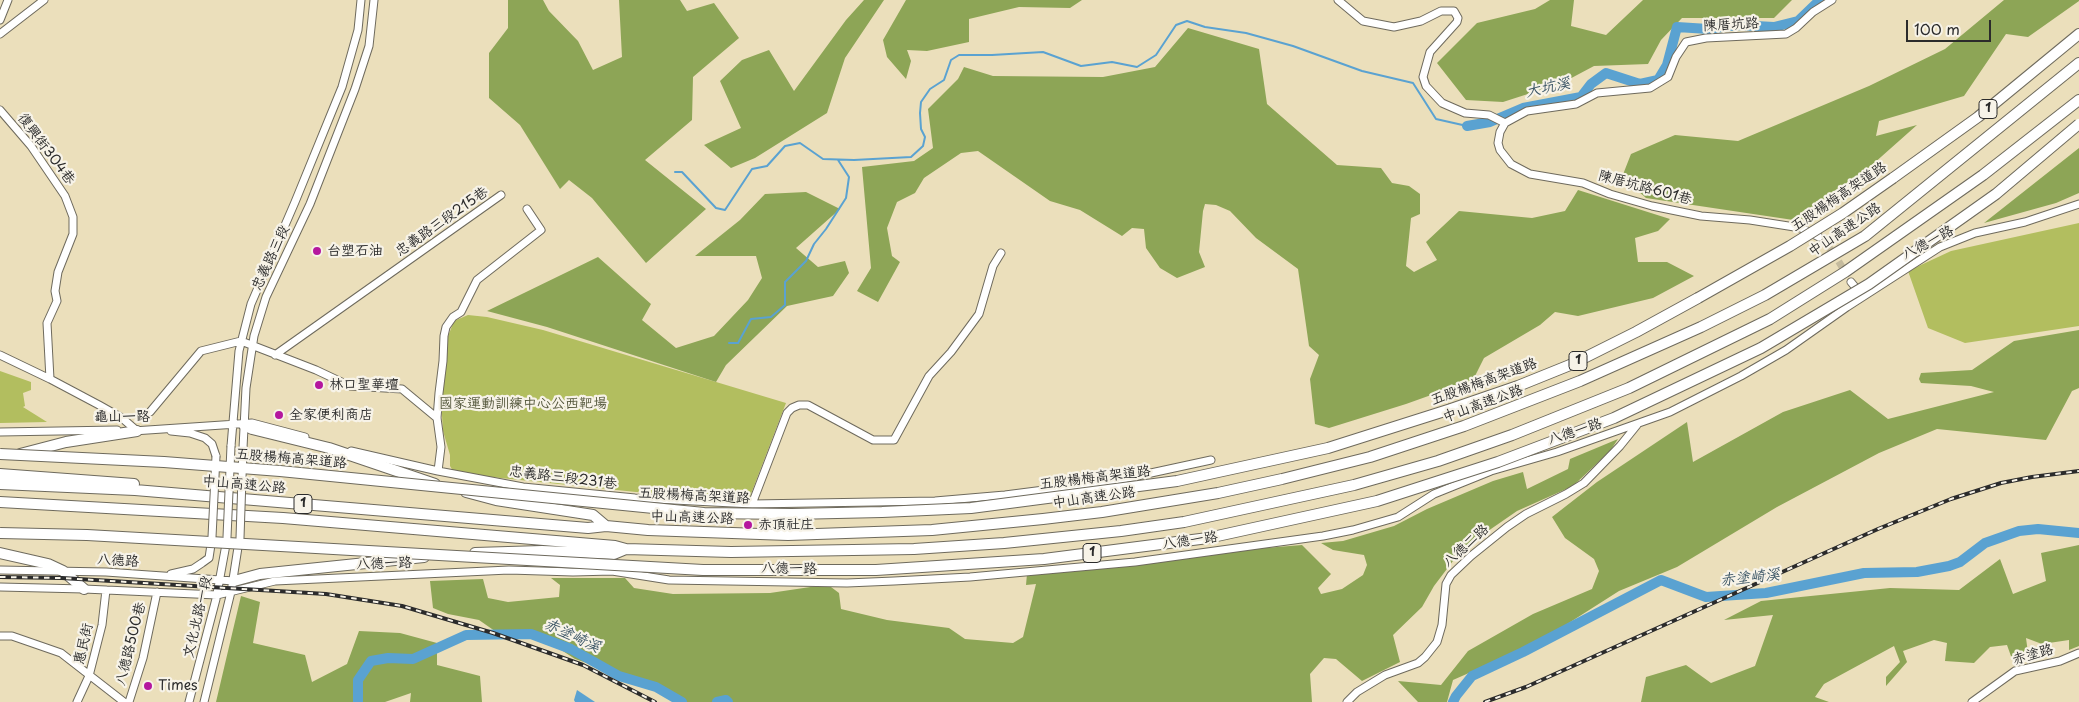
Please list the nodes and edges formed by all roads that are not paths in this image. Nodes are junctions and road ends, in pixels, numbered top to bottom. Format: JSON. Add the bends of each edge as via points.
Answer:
{"nodes":[{"id":1,"x":8,"y":0,"type":"edge"},
{"id":2,"x":44,"y":0,"type":"edge"},
{"id":3,"x":361,"y":0,"type":"edge"},
{"id":4,"x":374,"y":0,"type":"edge"},
{"id":5,"x":1338,"y":0,"type":"edge"},
{"id":6,"x":1832,"y":0,"type":"edge"},
{"id":7,"x":0,"y":20,"type":"edge"},
{"id":8,"x":0,"y":34,"type":"edge"},
{"id":9,"x":2079,"y":34,"type":"edge"},
{"id":10,"x":2079,"y":64,"type":"edge"},
{"id":11,"x":2079,"y":100,"type":"edge"},
{"id":12,"x":336,"y":103,"type":"junction"},
{"id":13,"x":348,"y":107,"type":"junction"},
{"id":14,"x":0,"y":110,"type":"edge"},
{"id":15,"x":1504,"y":123,"type":"junction"},
{"id":16,"x":2079,"y":124,"type":"edge"},
{"id":17,"x":501,"y":195,"type":"dead end"},
{"id":18,"x":2079,"y":204,"type":"edge"},
{"id":19,"x":527,"y":209,"type":"dead end"},
{"id":20,"x":1820,"y":238,"type":"tunnel mouth"},
{"id":21,"x":1001,"y":253,"type":"dead end"},
{"id":22,"x":1851,"y":282,"type":"tunnel mouth"},
{"id":23,"x":1863,"y":297,"type":"junction"},
{"id":24,"x":241,"y":341,"type":"junction"},
{"id":25,"x":253,"y":346,"type":"junction"},
{"id":26,"x":0,"y":355,"type":"edge"},
{"id":27,"x":275,"y":355,"type":"junction"},
{"id":28,"x":50,"y":379,"type":"junction"},
{"id":29,"x":150,"y":412,"type":"dead end"},
{"id":30,"x":437,"y":418,"type":"junction"},
{"id":31,"x":232,"y":425,"type":"junction"},
{"id":32,"x":244,"y":425,"type":"junction"},
{"id":33,"x":1636,"y":425,"type":"junction"},
{"id":34,"x":137,"y":430,"type":"junction"},
{"id":35,"x":151,"y":430,"type":"junction"},
{"id":36,"x":0,"y":432,"type":"edge"},
{"id":37,"x":0,"y":454,"type":"edge"},
{"id":38,"x":0,"y":458,"type":"edge"},
{"id":39,"x":1211,"y":460,"type":"dead end"},
{"id":40,"x":438,"y":471,"type":"junction"},
{"id":41,"x":0,"y":474,"type":"edge"},
{"id":42,"x":0,"y":484,"type":"edge"},
{"id":43,"x":163,"y":493,"type":"junction"},
{"id":44,"x":0,"y":502,"type":"edge"},
{"id":45,"x":752,"y":504,"type":"junction"},
{"id":46,"x":0,"y":506,"type":"edge"},
{"id":47,"x":111,"y":507,"type":"junction"},
{"id":48,"x":606,"y":526,"type":"junction"},
{"id":49,"x":0,"y":533,"type":"edge"},
{"id":50,"x":227,"y":537,"type":"joint"},
{"id":51,"x":240,"y":538,"type":"joint"},
{"id":52,"x":626,"y":550,"type":"junction"},
{"id":53,"x":0,"y":553,"type":"edge"},
{"id":54,"x":0,"y":570,"type":"edge"},
{"id":55,"x":63,"y":571,"type":"junction"},
{"id":56,"x":161,"y":576,"type":"junction"},
{"id":57,"x":220,"y":580,"type":"junction"},
{"id":58,"x":234,"y":581,"type":"junction"},
{"id":59,"x":0,"y":587,"type":"edge"},
{"id":60,"x":84,"y":588,"type":"junction"},
{"id":61,"x":106,"y":590,"type":"junction"},
{"id":62,"x":157,"y":592,"type":"junction"},
{"id":63,"x":231,"y":592,"type":"junction"},
{"id":64,"x":217,"y":595,"type":"junction"},
{"id":65,"x":0,"y":636,"type":"edge"},
{"id":66,"x":2079,"y":653,"type":"edge"},
{"id":67,"x":89,"y":676,"type":"junction"},
{"id":68,"x":78,"y":702,"type":"edge"},
{"id":69,"x":124,"y":702,"type":"edge"},
{"id":70,"x":129,"y":702,"type":"edge"},
{"id":71,"x":189,"y":702,"type":"edge"},
{"id":72,"x":204,"y":702,"type":"edge"},
{"id":73,"x":1347,"y":702,"type":"edge"},
{"id":74,"x":1972,"y":702,"type":"edge"}],
"edges":[{"from":1,"to":7,"type":"street"},
{"from":2,"to":8,"type":"street"},
{"from":3,"to":12,"type":"street","name":"忠義路三段","via":[[355,44]]},
{"from":4,"to":13,"type":"street","name":"忠義路三段","via":[[369,46]]},
{"from":5,"to":15,"type":"street","via":[[1363,21],[1394,26],[1421,21],[1441,11],[1454,11],[1457,22],[1430,52],[1423,77],[1426,86],[1442,103],[1465,113],[1495,117]]},
{"from":6,"to":15,"type":"street","name":"陳厝坑路","via":[[1786,34],[1686,42],[1668,77],[1650,88],[1597,93],[1576,104],[1527,111]]},
{"from":9,"to":37,"type":"highway","name":"五股楊梅高架道路","number":"1","bridge":true,"via":[[1978,117],[1843,213],[1698,298],[1570,365],[1451,409],[1328,448],[1177,481],[971,508],[792,514],[704,513],[280,471]]},
{"from":10,"to":48,"type":"highway","name":"中山高速公路","number":"1","via":[[1865,236],[1765,296],[1580,381],[1464,426],[1370,457],[1282,480],[1102,512],[932,530],[788,535]]},
{"from":11,"to":52,"type":"highway","number":"1","via":[[1982,175],[1845,272],[1770,319],[1629,388],[1438,461],[1354,485],[1230,513],[1084,535],[895,549]]},
{"from":12,"to":13,"type":"street"},
{"from":12,"to":24,"type":"street","name":"忠義路三段","via":[[250,304]]},
{"from":13,"to":25,"type":"street","name":"忠義路三段","via":[[310,204],[266,297]]},
{"from":14,"to":28,"type":"street","name":"復興街304巷","via":[[31,146],[65,196],[73,216],[72,234],[58,272],[57,301],[47,323]]},
{"from":15,"to":20,"type":"street","name":"陳厝坑路601巷","via":[[1498,144],[1500,150],[1511,164],[1530,174],[1583,184],[1652,206],[1701,216],[1801,228]]},
{"from":16,"to":49,"type":"highway","number":"1","bridge":true,"via":[[1996,194],[1870,284],[1761,348],[1614,418],[1498,462],[1377,501],[1208,538],[1044,559],[886,569],[703,570],[87,534]]},
{"from":17,"to":27,"type":"street","name":"忠義路三段215巷"},
{"from":18,"to":23,"type":"street","name":"八德一路","via":[[2025,222],[1975,233],[1940,247]]},
{"from":19,"to":30,"type":"street","via":[[541,230],[477,280],[462,312],[453,317],[446,327]]},
{"from":21,"to":45,"type":"street","via":[[993,266],[979,314],[929,376],[894,440],[873,440],[808,405],[792,408],[787,413]]},
{"from":22,"to":23,"type":"street"},
{"from":23,"to":33,"type":"street","name":"八德一路","via":[[1786,350],[1741,376]]},
{"from":24,"to":25,"type":"street"},
{"from":24,"to":29,"type":"street","via":[[201,351]]},
{"from":24,"to":31,"type":"street","name":"忠義路三段"},
{"from":25,"to":27,"type":"street"},
{"from":25,"to":32,"type":"street","name":"忠義路三段"},
{"from":26,"to":28,"type":"street"},
{"from":27,"to":30,"type":"street","via":[[350,386],[402,389]]},
{"from":28,"to":34,"type":"street","via":[[122,418]]},
{"from":30,"to":40,"type":"street","via":[[441,446]]},
{"from":31,"to":32,"type":"street","name":"龜山一路"},
{"from":31,"to":35,"type":"street","name":"龜山一路"},
{"from":31,"to":50,"type":"street","name":"忠義路三段","bridge":true},
{"from":32,"to":40,"type":"street","name":"忠義路三段231巷","via":[[252,423]]},
{"from":32,"to":48,"type":"highway","via":[[496,500],[593,515]]},
{"from":32,"to":51,"type":"street","name":"忠義路三段","bridge":true},
{"from":33,"to":63,"type":"street","name":"八德一路","via":[[1491,471],[1434,494],[1398,517],[1353,530],[1135,562],[970,577],[846,583],[669,580],[621,572],[464,571],[275,581]]},
{"from":33,"to":73,"type":"street","name":"八德二路","via":[[1584,483],[1507,527],[1451,575],[1446,584],[1437,642],[1425,657],[1418,663],[1385,675]]},
{"from":34,"to":35,"type":"street","name":"龜山一路"},
{"from":34,"to":36,"type":"street","name":"龜山一路"},
{"from":34,"to":38,"type":"highway"},
{"from":35,"to":56,"type":"street","bridge":true,"via":[[190,433],[205,438],[212,444],[216,456],[208,558],[193,569]]},
{"from":39,"to":45,"type":"street","name":"忠義路三段231巷","via":[[1114,481],[1005,495],[935,501]]},
{"from":40,"to":45,"type":"street","name":"忠義路三段231巷","via":[[576,493]]},
{"from":41,"to":43,"type":"highway","via":[[144,485]]},
{"from":42,"to":43,"type":"highway","name":"中山高速公路","number":"1"},
{"from":43,"to":48,"type":"highway","name":"中山高速公路","number":"1","via":[[588,528]]},
{"from":44,"to":47,"type":"highway","number":"1"},
{"from":46,"to":47,"type":"highway"},
{"from":47,"to":52,"type":"highway","number":"1","via":[[293,519],[615,546]]},
{"from":50,"to":57,"type":"street","name":"文化北路一段"},
{"from":51,"to":58,"type":"street","name":"文化北路一段"},
{"from":52,"to":58,"type":"highway","via":[[614,554],[542,551],[451,554],[270,573]]},
{"from":53,"to":55,"type":"highway","via":[[48,564]]},
{"from":54,"to":55,"type":"street","name":"八德路"},
{"from":55,"to":56,"type":"street","name":"八德路"},
{"from":55,"to":60,"type":"highway"},
{"from":56,"to":57,"type":"street","name":"八德路"},
{"from":57,"to":58,"type":"street","name":"八德路"},
{"from":57,"to":64,"type":"street","name":"文化北路一段"},
{"from":58,"to":63,"type":"street","name":"文化北路一段"},
{"from":59,"to":60,"type":"street","name":"八德路"},
{"from":60,"to":61,"type":"street","name":"八德路"},
{"from":61,"to":62,"type":"street","name":"八德路"},
{"from":61,"to":67,"type":"street","name":"惠民街","via":[[102,626]]},
{"from":62,"to":64,"type":"street","name":"八德路"},
{"from":62,"to":70,"type":"street","name":"八德路500巷","via":[[143,658]]},
{"from":63,"to":64,"type":"street","name":"八德一路"},
{"from":63,"to":72,"type":"street","name":"文化北路一段"},
{"from":64,"to":71,"type":"street","name":"文化北路一段"},
{"from":65,"to":67,"type":"street","via":[[12,636],[61,653]]},
{"from":66,"to":74,"type":"street","name":"赤塗路","via":[[2016,671]]},
{"from":67,"to":68,"type":"street","name":"惠民街"},
{"from":67,"to":69,"type":"street"}]}
